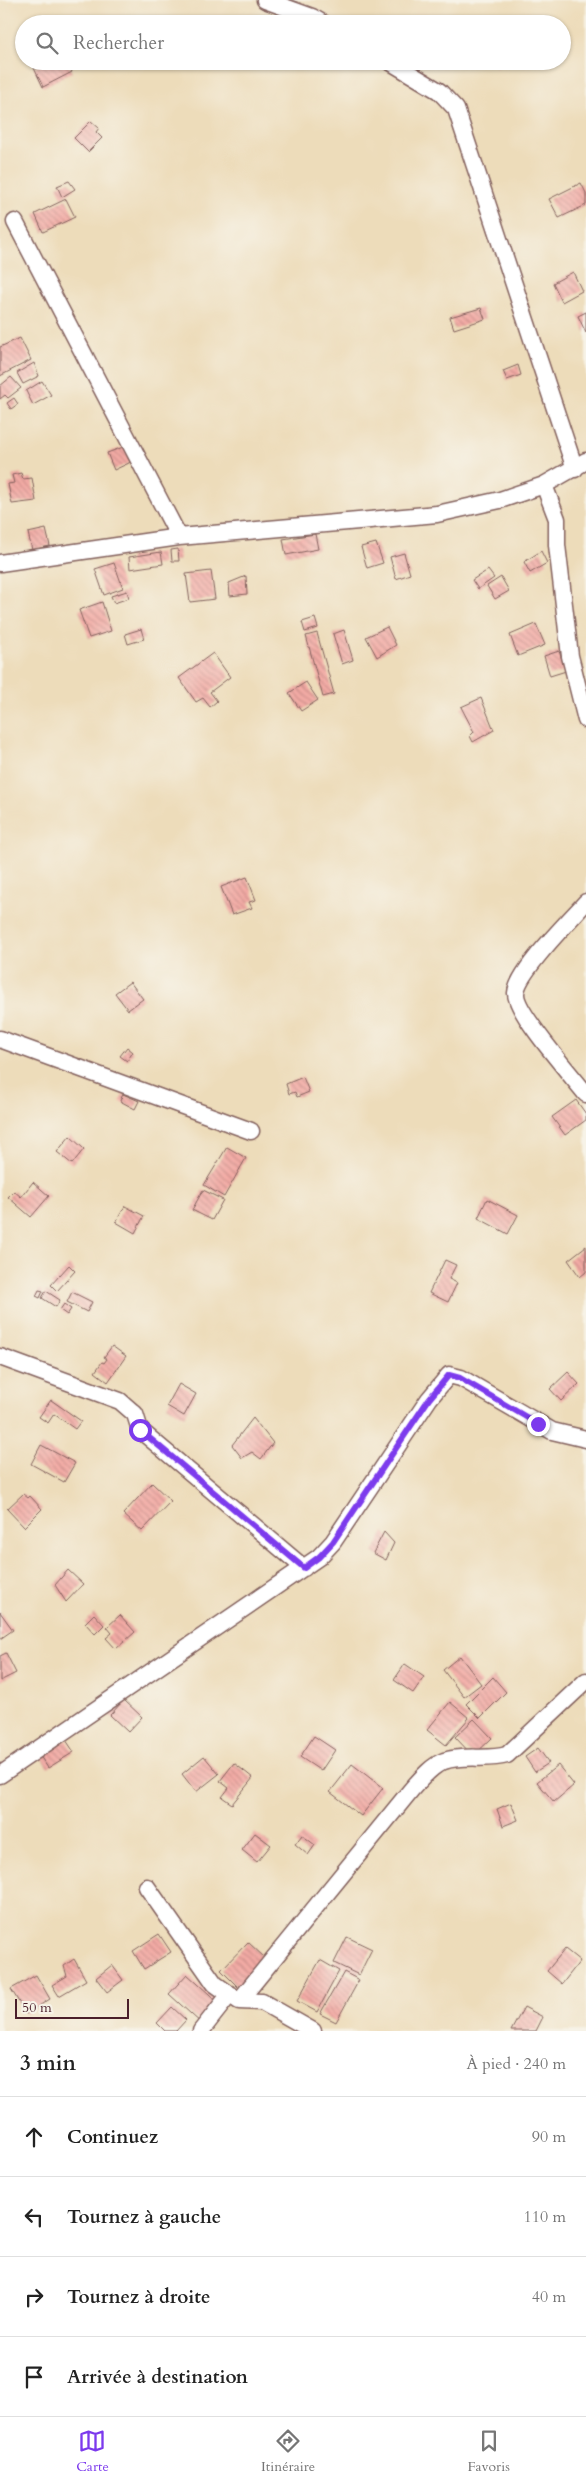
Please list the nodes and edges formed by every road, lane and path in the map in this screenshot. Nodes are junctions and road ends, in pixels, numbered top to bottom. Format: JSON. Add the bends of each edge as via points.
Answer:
{"nodes":[{"id":1,"x":265,"y":0,"type":"edge"},
{"id":2,"x":306,"y":15,"type":"edge"},
{"id":3,"x":404,"y":70,"type":"edge"},
{"id":4,"x":15,"y":222,"type":"dead end"},
{"id":5,"x":581,"y":465,"type":"edge"},
{"id":6,"x":544,"y":485,"type":"junction"},
{"id":7,"x":179,"y":536,"type":"junction"},
{"id":8,"x":0,"y":563,"type":"edge"},
{"id":9,"x":586,"y":720,"type":"edge"},
{"id":10,"x":586,"y":902,"type":"edge"},
{"id":11,"x":0,"y":1039,"type":"edge"},
{"id":12,"x":586,"y":1094,"type":"edge"},
{"id":13,"x":251,"y":1131,"type":"dead end"},
{"id":14,"x":0,"y":1357,"type":"edge"},
{"id":15,"x":586,"y":1439,"type":"edge"},
{"id":16,"x":304,"y":1568,"type":"junction"},
{"id":17,"x":586,"y":1681,"type":"edge"},
{"id":18,"x":0,"y":1775,"type":"edge"},
{"id":19,"x":147,"y":1887,"type":"dead end"},
{"id":20,"x":234,"y":1998,"type":"junction"},
{"id":21,"x":202,"y":2031,"type":"edge"},
{"id":22,"x":313,"y":2031,"type":"edge"}],
"edges":[{"from":1,"to":2,"type":"street"},
{"from":3,"to":5,"type":"street","via":[[439,91],[456,109]]},
{"from":4,"to":7,"type":"street"},
{"from":5,"to":6,"type":"street"},
{"from":6,"to":7,"type":"street","via":[[500,500],[437,514]]},
{"from":6,"to":9,"type":"street","via":[[558,519],[557,546],[570,656]]},
{"from":7,"to":8,"type":"street"},
{"from":10,"to":12,"type":"street","via":[[524,973],[516,996],[526,1017]]},
{"from":11,"to":13,"type":"street"},
{"from":14,"to":16,"type":"street","via":[[120,1400],[134,1414],[140,1430]]},
{"from":15,"to":16,"type":"street","via":[[552,1431],[460,1378],[449,1375],[429,1399],[333,1542]]},
{"from":16,"to":18,"type":"street"},
{"from":17,"to":20,"type":"street","via":[[507,1755],[457,1758],[442,1761],[430,1770]]},
{"from":19,"to":20,"type":"street","via":[[215,1984]]},
{"from":20,"to":21,"type":"street"},
{"from":20,"to":22,"type":"street","via":[[262,2002]]}]}
